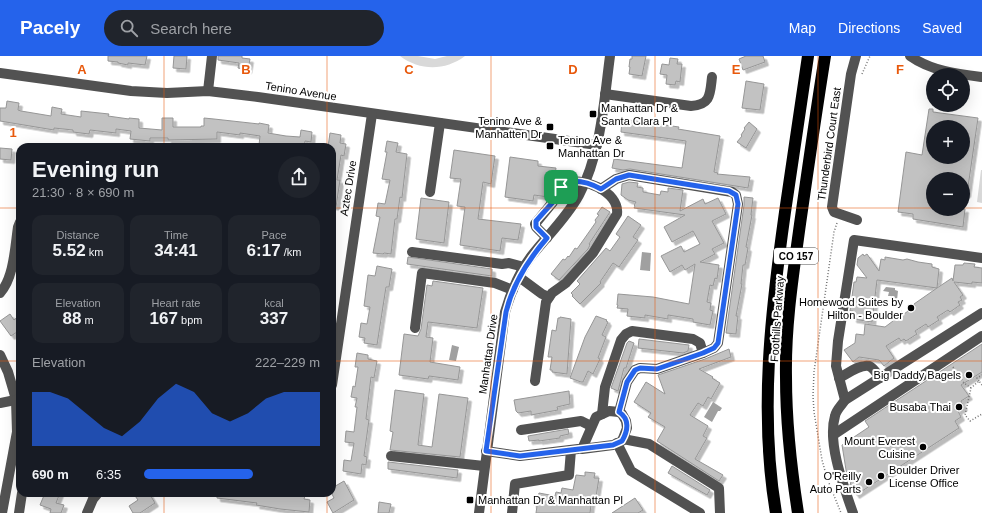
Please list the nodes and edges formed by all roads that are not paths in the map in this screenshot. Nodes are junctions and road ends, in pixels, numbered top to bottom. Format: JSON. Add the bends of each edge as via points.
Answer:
{"nodes":[{"id":1,"x":212,"y":56,"type":"edge"},
{"id":2,"x":610,"y":56,"type":"edge"},
{"id":3,"x":808,"y":56,"type":"edge"},
{"id":4,"x":825,"y":56,"type":"edge"},
{"id":5,"x":856,"y":56,"type":"edge"},
{"id":6,"x":910,"y":56,"type":"edge"},
{"id":7,"x":0,"y":73,"type":"edge"},
{"id":8,"x":712,"y":77,"type":"dead end"},
{"id":9,"x":982,"y":77,"type":"edge"},
{"id":10,"x":208,"y":91,"type":"junction"},
{"id":11,"x":605,"y":94,"type":"junction"},
{"id":12,"x":372,"y":114,"type":"junction"},
{"id":13,"x":440,"y":123,"type":"junction"},
{"id":14,"x":597,"y":145,"type":"junction"},
{"id":15,"x":585,"y":182,"type":"junction"},
{"id":16,"x":601,"y":189,"type":"junction"},
{"id":17,"x":430,"y":192,"type":"dead end"},
{"id":18,"x":857,"y":220,"type":"dead end"},
{"id":19,"x":16,"y":238,"type":"edge"},
{"id":20,"x":547,"y":238,"type":"junction"},
{"id":21,"x":412,"y":252,"type":"dead end"},
{"id":22,"x":982,"y":258,"type":"edge"},
{"id":23,"x":524,"y":267,"type":"junction"},
{"id":24,"x":518,"y":276,"type":"junction"},
{"id":25,"x":513,"y":290,"type":"junction"},
{"id":26,"x":0,"y":293,"type":"edge"},
{"id":27,"x":549,"y":297,"type":"junction"},
{"id":28,"x":982,"y":313,"type":"edge"},
{"id":29,"x":415,"y":328,"type":"dead end"},
{"id":30,"x":982,"y":336,"type":"edge"},
{"id":31,"x":703,"y":353,"type":"junction"},
{"id":32,"x":0,"y":355,"type":"edge"},
{"id":33,"x":336,"y":358,"type":"edge"},
{"id":34,"x":839,"y":378,"type":"junction"},
{"id":35,"x":880,"y":378,"type":"junction"},
{"id":36,"x":535,"y":380,"type":"dead end"},
{"id":37,"x":16,"y":394,"type":"edge"},
{"id":38,"x":16,"y":400,"type":"edge"},
{"id":39,"x":845,"y":400,"type":"junction"},
{"id":40,"x":0,"y":403,"type":"edge"},
{"id":41,"x":619,"y":412,"type":"junction"},
{"id":42,"x":602,"y":414,"type":"junction"},
{"id":43,"x":591,"y":426,"type":"junction"},
{"id":44,"x":521,"y":430,"type":"dead end"},
{"id":45,"x":16,"y":433,"type":"edge"},
{"id":46,"x":833,"y":435,"type":"junction"},
{"id":47,"x":620,"y":441,"type":"junction"},
{"id":48,"x":577,"y":449,"type":"junction"},
{"id":49,"x":486,"y":451,"type":"junction"},
{"id":50,"x":391,"y":456,"type":"dead end"},
{"id":51,"x":484,"y":466,"type":"junction"},
{"id":52,"x":21,"y":497,"type":"edge"},
{"id":53,"x":95,"y":497,"type":"edge"},
{"id":54,"x":2,"y":513,"type":"edge"},
{"id":55,"x":19,"y":513,"type":"edge"},
{"id":56,"x":88,"y":513,"type":"edge"},
{"id":57,"x":479,"y":513,"type":"edge"},
{"id":58,"x":512,"y":513,"type":"edge"},
{"id":59,"x":700,"y":513,"type":"edge"},
{"id":60,"x":720,"y":513,"type":"edge"},
{"id":61,"x":776,"y":513,"type":"edge"},
{"id":62,"x":798,"y":513,"type":"edge"},
{"id":63,"x":854,"y":513,"type":"edge"}],
"edges":[{"from":1,"to":10,"type":"street"},
{"from":2,"to":11,"type":"street","name":"Manhattan Drive"},
{"from":3,"to":61,"type":"highway","name":"Foothills Parkway","number":"CO 157","via":[[777,271],[771,334],[768,416]]},
{"from":4,"to":62,"type":"highway","name":"Foothills Parkway","number":"CO 157","via":[[793,277],[786,352],[788,425]]},
{"from":5,"to":18,"type":"street","name":"Thunderbird Court East","via":[[850,74],[832,207],[834,212]]},
{"from":6,"to":9,"type":"street","via":[[934,68]]},
{"from":7,"to":10,"type":"street","name":"Tenino Avenue","via":[[131,91]]},
{"from":8,"to":11,"type":"street","via":[[708,100],[698,105]]},
{"from":10,"to":12,"type":"street","name":"Tenino Avenue"},
{"from":11,"to":14,"type":"street","name":"Manhattan Drive"},
{"from":12,"to":13,"type":"street","name":"Tenino Avenue"},
{"from":12,"to":33,"type":"street","name":"Aztec Drive"},
{"from":13,"to":14,"type":"street","name":"Tenino Avenue"},
{"from":13,"to":17,"type":"street"},
{"from":14,"to":15,"type":"street","name":"Manhattan Drive"},
{"from":15,"to":16,"type":"street"},
{"from":15,"to":20,"type":"street","name":"Manhattan Drive","via":[[563,220]]},
{"from":15,"to":20,"type":"street","via":[[563,183],[553,202],[536,221],[536,227]]},
{"from":16,"to":27,"type":"street","via":[[616,203],[617,214],[593,253],[566,283]]},
{"from":16,"to":31,"type":"street","via":[[616,179],[629,175],[729,191],[736,195],[738,204],[718,343]]},
{"from":19,"to":26,"type":"street","via":[[9,277]]},
{"from":20,"to":23,"type":"street","name":"Manhattan Drive"},
{"from":21,"to":23,"type":"street"},
{"from":22,"to":34,"type":"street","via":[[854,240],[838,341],[836,366]]},
{"from":23,"to":24,"type":"street","name":"Manhattan Drive"},
{"from":24,"to":25,"type":"street","name":"Manhattan Drive"},
{"from":24,"to":27,"type":"street"},
{"from":25,"to":29,"type":"street","via":[[495,283],[422,273]]},
{"from":25,"to":49,"type":"street","name":"Manhattan Drive","via":[[506,312]]},
{"from":27,"to":36,"type":"street","via":[[546,302]]},
{"from":28,"to":35,"type":"street"},
{"from":30,"to":46,"type":"street"},
{"from":31,"to":41,"type":"street","via":[[657,369],[635,370],[627,382]]},
{"from":31,"to":42,"type":"street","via":[[700,343],[692,339],[632,331],[626,334],[620,340],[604,387]]},
{"from":32,"to":37,"type":"street"},
{"from":34,"to":35,"type":"street","via":[[868,366]]},
{"from":34,"to":39,"type":"street"},
{"from":35,"to":39,"type":"street"},
{"from":38,"to":40,"type":"street"},
{"from":39,"to":46,"type":"street","via":[[835,414]]},
{"from":41,"to":42,"type":"street","via":[[609,411]]},
{"from":41,"to":47,"type":"street","via":[[626,421],[627,428]]},
{"from":42,"to":43,"type":"street","via":[[596,417]]},
{"from":43,"to":44,"type":"street","via":[[581,421]]},
{"from":43,"to":48,"type":"street"},
{"from":45,"to":54,"type":"street"},
{"from":46,"to":63,"type":"street","via":[[838,467]]},
{"from":47,"to":48,"type":"street"},
{"from":47,"to":59,"type":"street","via":[[631,471]]},
{"from":47,"to":60,"type":"street","via":[[649,444],[720,488]]},
{"from":48,"to":49,"type":"street","via":[[520,456]]},
{"from":48,"to":58,"type":"street","via":[[569,475],[515,484]]},
{"from":49,"to":51,"type":"street","name":"Manhattan Drive"},
{"from":50,"to":51,"type":"street"},
{"from":51,"to":57,"type":"street","name":"Manhattan Drive"},
{"from":52,"to":55,"type":"street"},
{"from":53,"to":56,"type":"street"}]}
